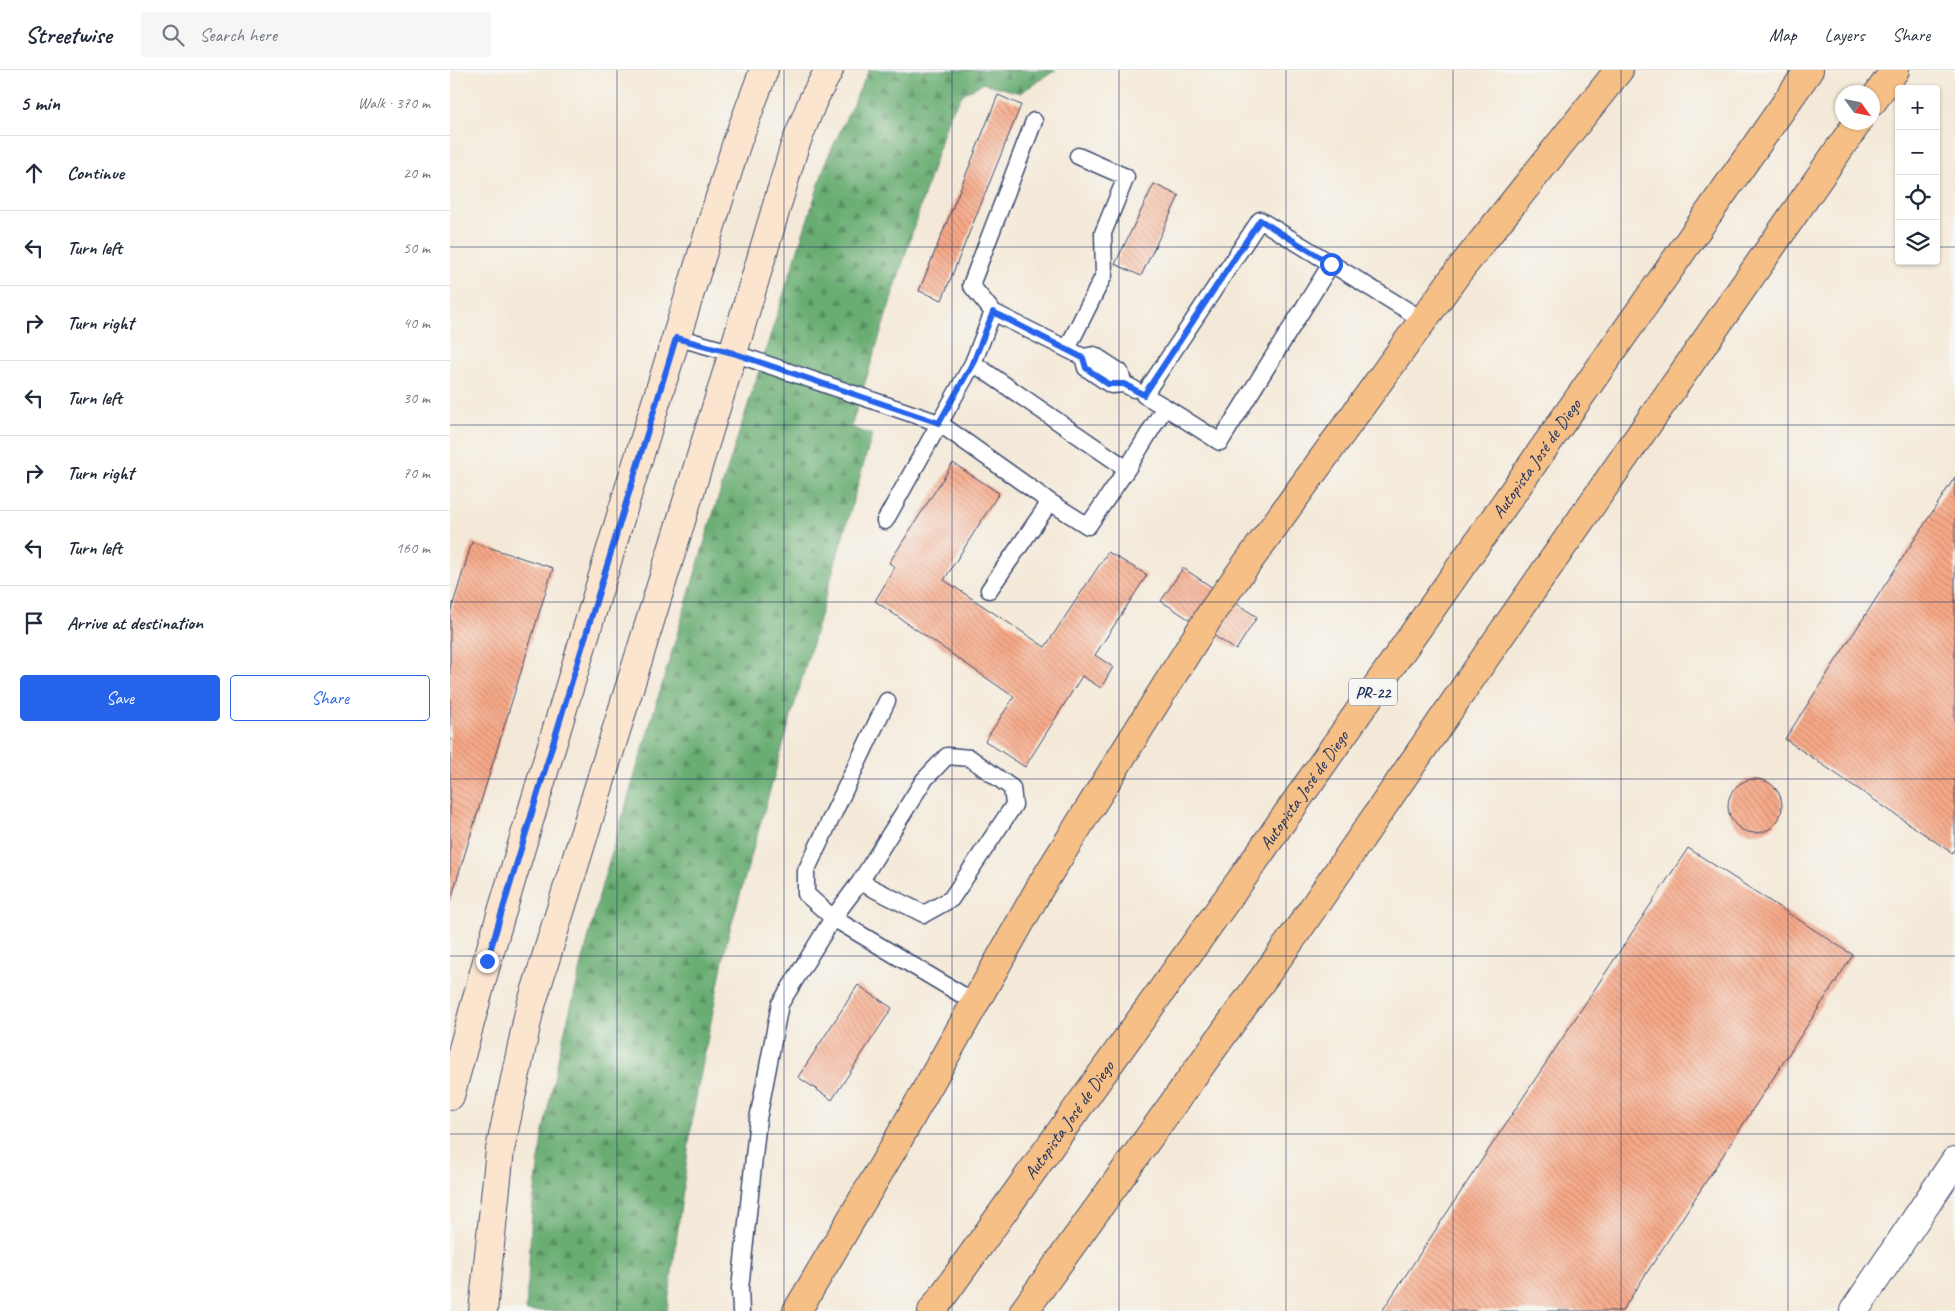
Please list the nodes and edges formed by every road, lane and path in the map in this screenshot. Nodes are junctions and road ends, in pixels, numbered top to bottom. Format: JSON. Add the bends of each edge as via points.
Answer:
{"nodes":[{"id":1,"x":764,"y":70,"type":"edge"},
{"id":2,"x":829,"y":70,"type":"edge"},
{"id":3,"x":1618,"y":70,"type":"edge"},
{"id":4,"x":1809,"y":70,"type":"edge"},
{"id":5,"x":1895,"y":70,"type":"edge"},
{"id":6,"x":1880,"y":91,"type":"edge"},
{"id":7,"x":1034,"y":121,"type":"dead end"},
{"id":8,"x":1852,"y":130,"type":"edge"},
{"id":9,"x":1078,"y":156,"type":"dead end"},
{"id":10,"x":1331,"y":264,"type":"junction"},
{"id":11,"x":993,"y":312,"type":"junction"},
{"id":12,"x":1423,"y":320,"type":"junction"},
{"id":13,"x":676,"y":338,"type":"junction"},
{"id":14,"x":1067,"y":349,"type":"junction"},
{"id":15,"x":733,"y":353,"type":"junction"},
{"id":16,"x":973,"y":363,"type":"junction"},
{"id":17,"x":1144,"y":395,"type":"junction"},
{"id":18,"x":1166,"y":407,"type":"junction"},
{"id":19,"x":939,"y":423,"type":"junction"},
{"id":20,"x":1127,"y":469,"type":"junction"},
{"id":21,"x":1050,"y":502,"type":"junction"},
{"id":22,"x":886,"y":521,"type":"dead end"},
{"id":23,"x":990,"y":590,"type":"dead end"},
{"id":24,"x":887,"y":701,"type":"dead end"},
{"id":25,"x":860,"y":882,"type":"junction"},
{"id":26,"x":833,"y":918,"type":"junction"},
{"id":27,"x":974,"y":1002,"type":"junction"},
{"id":28,"x":450,"y":1096,"type":"edge"},
{"id":29,"x":1955,"y":1161,"type":"edge"},
{"id":30,"x":483,"y":1311,"type":"edge"},
{"id":31,"x":741,"y":1311,"type":"edge"},
{"id":32,"x":797,"y":1311,"type":"edge"},
{"id":33,"x":932,"y":1311,"type":"edge"},
{"id":34,"x":1024,"y":1311,"type":"edge"},
{"id":35,"x":1854,"y":1311,"type":"edge"}],
"edges":[{"from":1,"to":13,"type":"street","via":[[737,142]]},
{"from":2,"to":15,"type":"street","via":[[794,148]]},
{"from":3,"to":12,"type":"highway"},
{"from":4,"to":33,"type":"highway","name":"Autopista José de Diego","number":"PR-22","via":[[1249,869]]},
{"from":5,"to":6,"type":"highway"},
{"from":7,"to":11,"type":"lane","via":[[971,285]]},
{"from":8,"to":34,"type":"highway","via":[[1293,937]]},
{"from":9,"to":14,"type":"lane","via":[[1126,178],[1103,233],[1104,275]]},
{"from":10,"to":12,"type":"lane"},
{"from":10,"to":17,"type":"lane","via":[[1260,220]]},
{"from":10,"to":18,"type":"lane","via":[[1220,442]]},
{"from":11,"to":14,"type":"lane"},
{"from":11,"to":16,"type":"lane"},
{"from":12,"to":27,"type":"highway","via":[[1214,609],[1042,884]]},
{"from":13,"to":15,"type":"lane"},
{"from":13,"to":28,"type":"street","via":[[487,961]]},
{"from":14,"to":17,"type":"lane","via":[[1083,358],[1094,355],[1120,372],[1124,384]]},
{"from":15,"to":19,"type":"lane"},
{"from":15,"to":30,"type":"street","via":[[529,1012],[500,1150]]},
{"from":16,"to":19,"type":"lane"},
{"from":16,"to":20,"type":"lane"},
{"from":17,"to":18,"type":"lane"},
{"from":18,"to":20,"type":"lane"},
{"from":19,"to":21,"type":"lane"},
{"from":19,"to":22,"type":"lane"},
{"from":20,"to":21,"type":"lane","via":[[1088,526]]},
{"from":21,"to":23,"type":"lane"},
{"from":24,"to":26,"type":"lane","via":[[806,871],[806,894]]},
{"from":25,"to":25,"type":"lane","via":[[924,780],[947,756],[970,758],[1012,788],[1014,805],[950,899],[924,914]]},
{"from":25,"to":26,"type":"lane"},
{"from":26,"to":27,"type":"lane"},
{"from":26,"to":31,"type":"lane","via":[[780,1004],[758,1119],[740,1289]]},
{"from":27,"to":32,"type":"highway"},
{"from":29,"to":35,"type":"street"}]}
